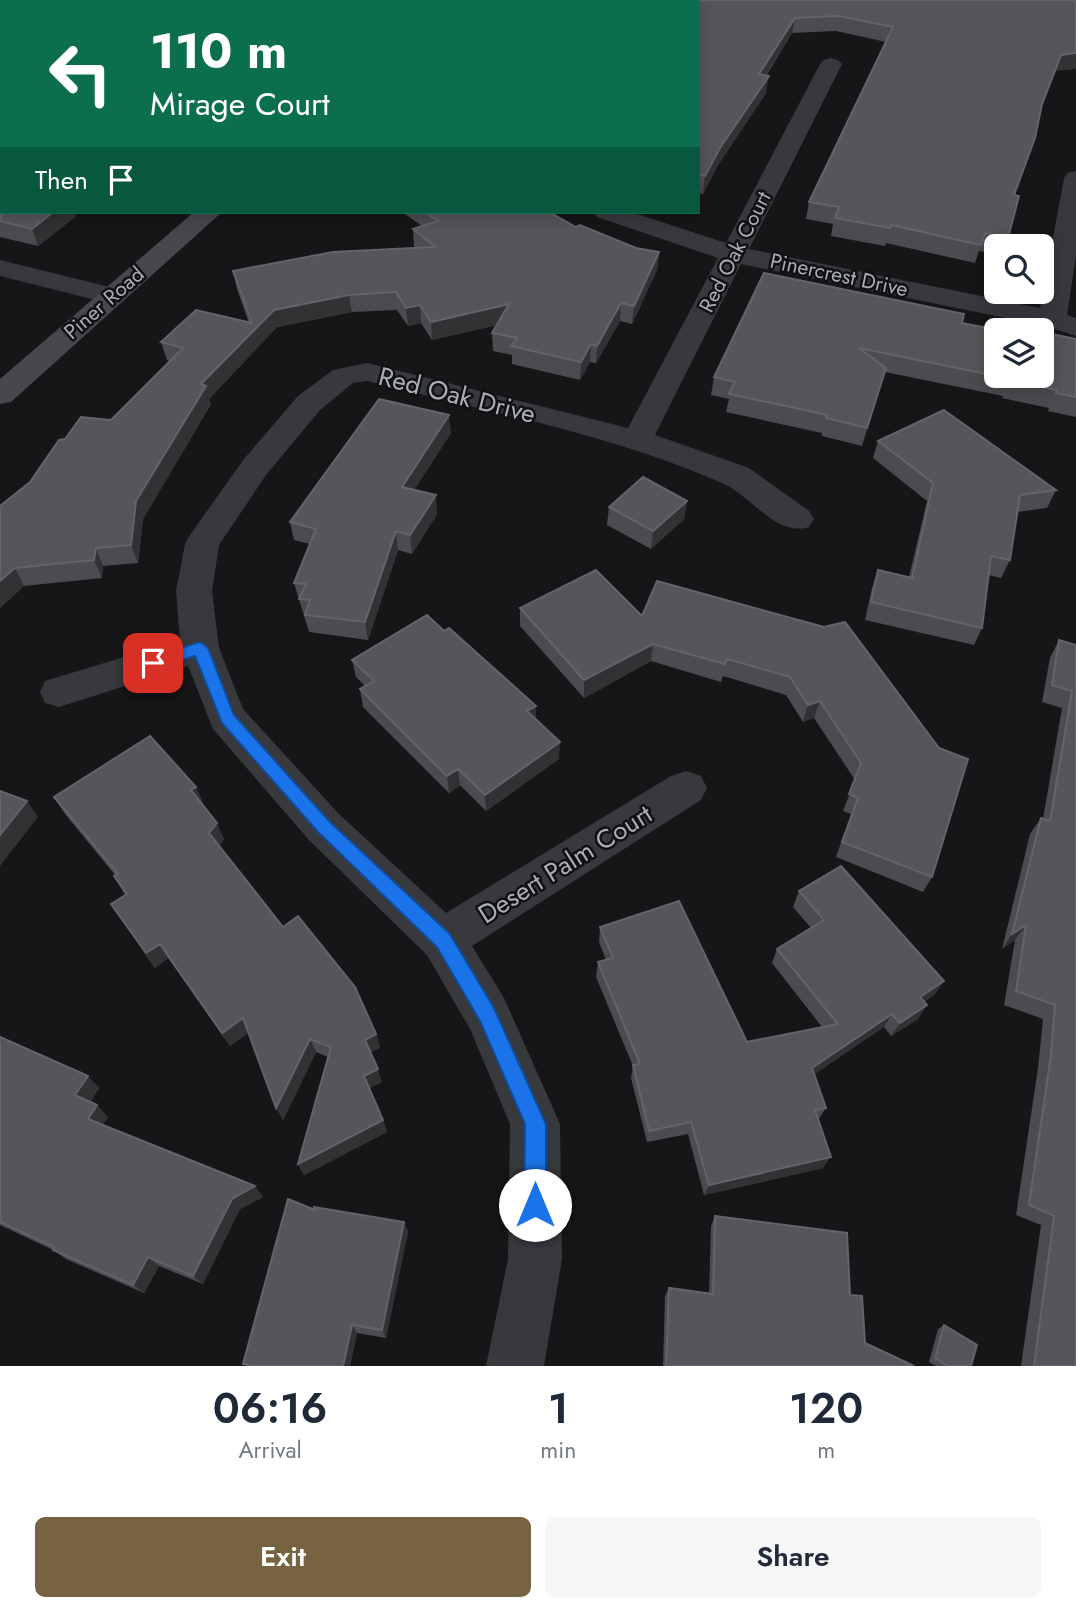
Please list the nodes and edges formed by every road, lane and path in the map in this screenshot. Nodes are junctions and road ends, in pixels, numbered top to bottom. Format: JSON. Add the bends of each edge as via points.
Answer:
{"nodes":[{"id":1,"x":831,"y":64,"type":"dead end"},
{"id":2,"x":1076,"y":178,"type":"edge"},
{"id":3,"x":207,"y":214,"type":"edge"},
{"id":4,"x":612,"y":214,"type":"edge"},
{"id":5,"x":733,"y":254,"type":"junction"},
{"id":6,"x":0,"y":268,"type":"edge"},
{"id":7,"x":112,"y":296,"type":"junction"},
{"id":8,"x":1064,"y":323,"type":"edge"},
{"id":9,"x":0,"y":395,"type":"edge"},
{"id":10,"x":638,"y":440,"type":"junction"},
{"id":11,"x":797,"y":519,"type":"dead end"},
{"id":12,"x":200,"y":648,"type":"junction"},
{"id":13,"x":59,"y":692,"type":"dead end"},
{"id":14,"x":686,"y":788,"type":"dead end"},
{"id":15,"x":443,"y":940,"type":"junction"},
{"id":16,"x":515,"y":1366,"type":"edge"}],
"edges":[{"from":1,"to":5,"type":"street","name":"Red Oak Court"},
{"from":2,"to":8,"type":"street"},
{"from":3,"to":7,"type":"main road","name":"Piner Road"},
{"from":4,"to":5,"type":"street","name":"Pinercrest Drive"},
{"from":5,"to":8,"type":"street","name":"Pinercrest Drive"},
{"from":5,"to":10,"type":"street","name":"Red Oak Court"},
{"from":6,"to":7,"type":"street"},
{"from":7,"to":9,"type":"main road","name":"Piner Road"},
{"from":10,"to":11,"type":"street","name":"Red Oak Drive","via":[[737,476]]},
{"from":10,"to":12,"type":"street","name":"Red Oak Drive","via":[[367,372],[344,376],[309,403],[255,467],[202,544],[194,591]]},
{"from":12,"to":13,"type":"street"},
{"from":12,"to":15,"type":"street","name":"Red Oak Drive","via":[[227,718],[324,827]]},
{"from":14,"to":15,"type":"street","name":"Desert Palm Court"},
{"from":15,"to":16,"type":"street","name":"Red Oak Drive","via":[[487,1014],[535,1124],[535,1259]]}]}
